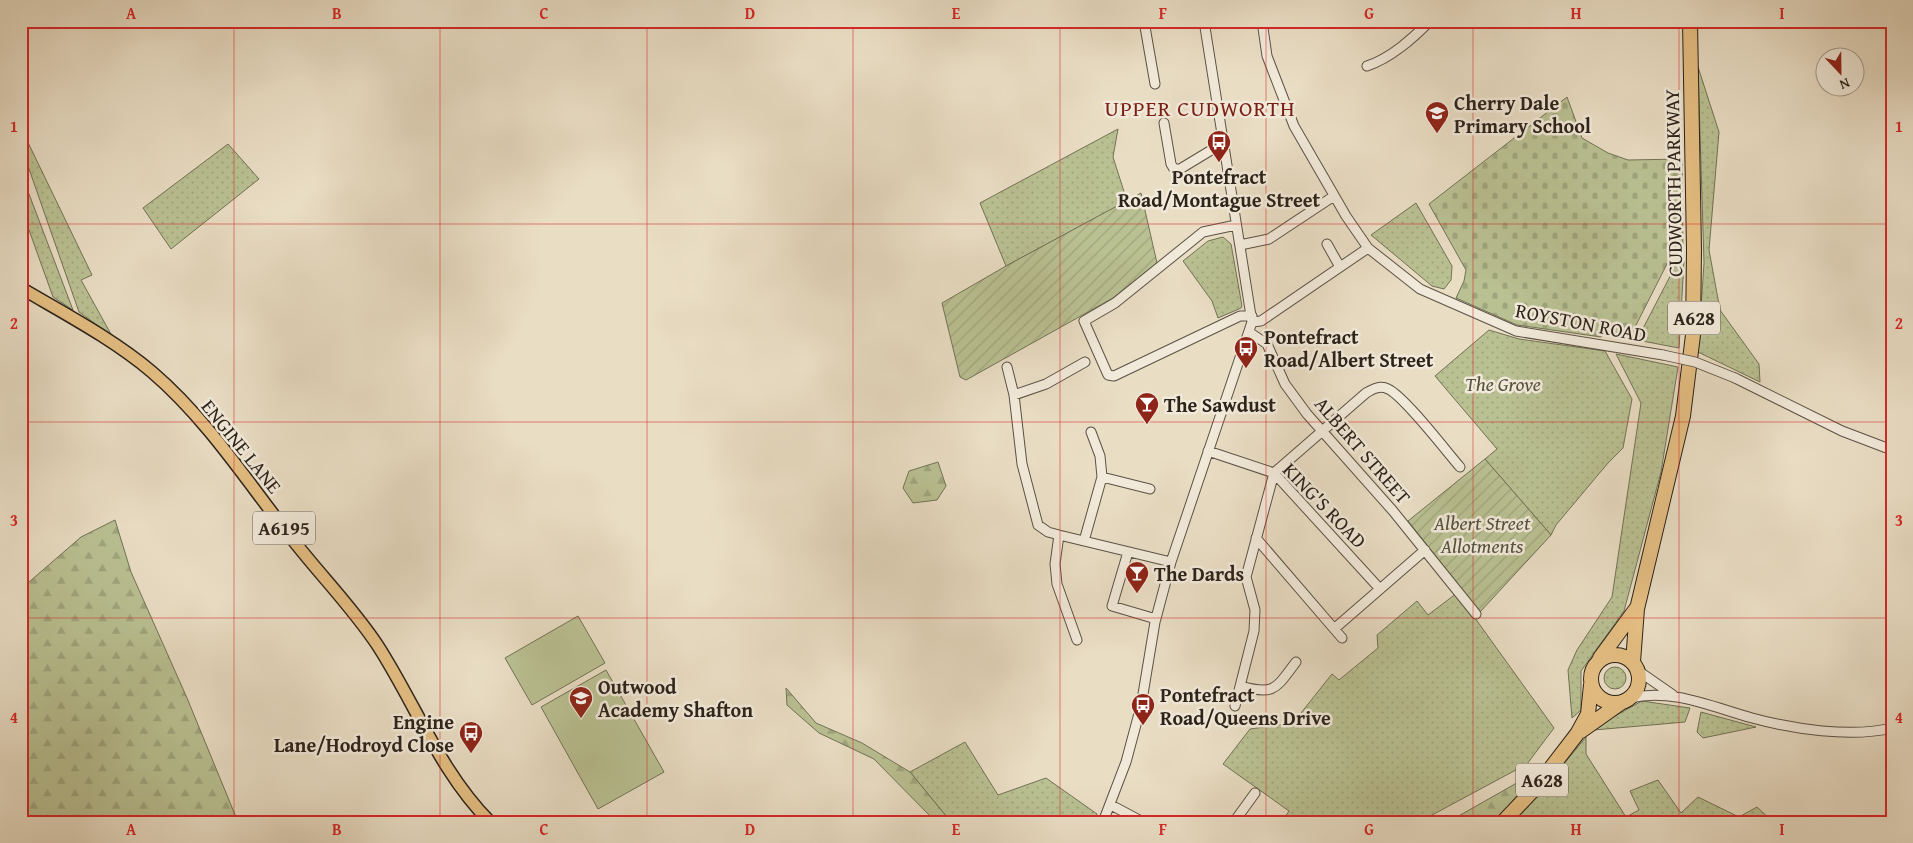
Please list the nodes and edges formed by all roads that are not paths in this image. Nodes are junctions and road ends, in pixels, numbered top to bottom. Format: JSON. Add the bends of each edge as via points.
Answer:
{"nodes":[{"id":1,"x":1144,"y":21,"type":"edge"},
{"id":2,"x":1204,"y":21,"type":"edge"},
{"id":3,"x":1262,"y":21,"type":"edge"},
{"id":4,"x":1430,"y":21,"type":"edge"},
{"id":5,"x":1690,"y":21,"type":"edge"},
{"id":6,"x":1367,"y":66,"type":"dead end"},
{"id":7,"x":1155,"y":84,"type":"dead end"},
{"id":8,"x":1164,"y":123,"type":"dead end"},
{"id":9,"x":1223,"y":143,"type":"junction"},
{"id":10,"x":1334,"y":196,"type":"junction"},
{"id":11,"x":1236,"y":225,"type":"junction"},
{"id":12,"x":1240,"y":244,"type":"junction"},
{"id":13,"x":1327,"y":244,"type":"dead end"},
{"id":14,"x":1368,"y":248,"type":"junction"},
{"id":15,"x":1340,"y":267,"type":"junction"},
{"id":16,"x":21,"y":288,"type":"edge"},
{"id":17,"x":1252,"y":319,"type":"junction"},
{"id":18,"x":1249,"y":332,"type":"junction"},
{"id":19,"x":1085,"y":362,"type":"dead end"},
{"id":20,"x":1007,"y":368,"type":"dead end"},
{"id":21,"x":1014,"y":395,"type":"junction"},
{"id":22,"x":1322,"y":430,"type":"junction"},
{"id":23,"x":1091,"y":432,"type":"dead end"},
{"id":24,"x":1892,"y":450,"type":"edge"},
{"id":25,"x":1208,"y":451,"type":"junction"},
{"id":26,"x":1460,"y":468,"type":"dead end"},
{"id":27,"x":1274,"y":473,"type":"junction"},
{"id":28,"x":1102,"y":478,"type":"junction"},
{"id":29,"x":1150,"y":489,"type":"dead end"},
{"id":30,"x":1059,"y":535,"type":"junction"},
{"id":31,"x":1256,"y":538,"type":"junction"},
{"id":32,"x":1084,"y":541,"type":"junction"},
{"id":33,"x":1425,"y":550,"type":"junction"},
{"id":34,"x":1128,"y":552,"type":"junction"},
{"id":35,"x":1171,"y":562,"type":"junction"},
{"id":36,"x":1380,"y":589,"type":"junction"},
{"id":37,"x":1637,"y":609,"type":"junction"},
{"id":38,"x":1476,"y":614,"type":"dead end"},
{"id":39,"x":1156,"y":619,"type":"junction"},
{"id":40,"x":1334,"y":629,"type":"junction"},
{"id":41,"x":1342,"y":638,"type":"dead end"},
{"id":42,"x":1077,"y":640,"type":"dead end"},
{"id":43,"x":1296,"y":662,"type":"dead end"},
{"id":44,"x":1596,"y":662,"type":"junction"},
{"id":45,"x":1635,"y":666,"type":"junction"},
{"id":46,"x":1241,"y":686,"type":"junction"},
{"id":47,"x":1591,"y":686,"type":"junction"},
{"id":48,"x":1673,"y":696,"type":"junction"},
{"id":49,"x":1626,"y":700,"type":"junction"},
{"id":50,"x":1236,"y":706,"type":"dead end"},
{"id":51,"x":1892,"y":728,"type":"edge"},
{"id":52,"x":1577,"y":734,"type":"junction"},
{"id":53,"x":1255,"y":793,"type":"dead end"},
{"id":54,"x":1111,"y":805,"type":"junction"},
{"id":55,"x":490,"y":822,"type":"edge"},
{"id":56,"x":1103,"y":822,"type":"edge"},
{"id":57,"x":1143,"y":822,"type":"edge"},
{"id":58,"x":1234,"y":822,"type":"edge"},
{"id":59,"x":1503,"y":822,"type":"edge"}],
"edges":[{"from":1,"to":7,"type":"street"},
{"from":2,"to":9,"type":"street"},
{"from":3,"to":10,"type":"street","name":"ROYSTON ROAD","via":[[1267,56],[1294,126]]},
{"from":4,"to":6,"type":"street","via":[[1392,53]]},
{"from":5,"to":37,"type":"highway","name":"CUDWORTH PARKWAY","number":"A628","via":[[1694,335],[1683,416]]},
{"from":8,"to":9,"type":"street","via":[[1174,169],[1180,169]]},
{"from":9,"to":11,"type":"street"},
{"from":10,"to":12,"type":"street","via":[[1269,239]]},
{"from":10,"to":14,"type":"street","name":"ROYSTON ROAD"},
{"from":11,"to":12,"type":"street"},
{"from":11,"to":17,"type":"street","via":[[1203,232],[1115,303],[1084,322],[1108,376],[1114,376],[1240,316]]},
{"from":12,"to":17,"type":"street"},
{"from":13,"to":15,"type":"street"},
{"from":14,"to":15,"type":"street"},
{"from":14,"to":24,"type":"street","name":"ROYSTON ROAD","bridge":true,"via":[[1420,289],[1516,331],[1695,362],[1842,431]]},
{"from":15,"to":17,"type":"street","via":[[1261,322]]},
{"from":16,"to":55,"type":"main road","name":"ENGINE LANE","number":"A6195","via":[[130,354],[172,390],[214,437],[378,646],[456,781]]},
{"from":17,"to":18,"type":"street"},
{"from":18,"to":22,"type":"street","name":"ALBERT STREET","via":[[1267,344],[1289,389]]},
{"from":18,"to":25,"type":"street"},
{"from":19,"to":21,"type":"street","via":[[1042,386]]},
{"from":20,"to":21,"type":"street"},
{"from":21,"to":30,"type":"street","via":[[1022,464],[1038,524]]},
{"from":22,"to":26,"type":"street","via":[[1372,389],[1387,388]]},
{"from":22,"to":27,"type":"street"},
{"from":22,"to":33,"type":"street","name":"ALBERT STREET"},
{"from":23,"to":28,"type":"street","via":[[1100,456]]},
{"from":25,"to":27,"type":"street","name":"KING'S ROAD"},
{"from":25,"to":35,"type":"street"},
{"from":27,"to":31,"type":"street"},
{"from":27,"to":36,"type":"street","name":"KING'S ROAD"},
{"from":28,"to":29,"type":"street"},
{"from":28,"to":32,"type":"street"},
{"from":30,"to":32,"type":"street"},
{"from":30,"to":42,"type":"street","via":[[1054,564],[1057,584]]},
{"from":31,"to":40,"type":"street"},
{"from":31,"to":46,"type":"street","via":[[1246,578],[1255,610],[1254,631]]},
{"from":32,"to":34,"type":"street"},
{"from":33,"to":36,"type":"street"},
{"from":33,"to":38,"type":"street","name":"ALBERT STREET"},
{"from":34,"to":35,"type":"street"},
{"from":34,"to":39,"type":"street","via":[[1112,606]]},
{"from":35,"to":39,"type":"street"},
{"from":36,"to":40,"type":"street"},
{"from":37,"to":44,"type":"highway","name":"CUDWORTH PARKWAY","number":"A628"},
{"from":37,"to":45,"type":"highway","name":"CUDWORTH PARKWAY","number":"A628"},
{"from":39,"to":54,"type":"street","via":[[1141,706]]},
{"from":40,"to":41,"type":"street"},
{"from":43,"to":46,"type":"street","via":[[1272,690],[1259,691]]},
{"from":44,"to":45,"type":"highway","via":[[1611,654],[1627,657]]},
{"from":44,"to":47,"type":"highway","name":"CUDWORTH PARKWAY","number":"A628"},
{"from":45,"to":48,"type":"street"},
{"from":45,"to":49,"type":"highway","name":"CUDWORTH PARKWAY","number":"A628","via":[[1638,685]]},
{"from":46,"to":50,"type":"street"},
{"from":47,"to":49,"type":"highway","via":[[1594,693],[1606,702]]},
{"from":47,"to":52,"type":"highway","name":"CUDWORTH PARKWAY","number":"A628","via":[[1588,714]]},
{"from":48,"to":49,"type":"street","via":[[1639,696]]},
{"from":48,"to":51,"type":"street","via":[[1797,728],[1844,732]]},
{"from":49,"to":52,"type":"highway","name":"CUDWORTH PARKWAY","number":"A628"},
{"from":52,"to":59,"type":"highway","name":"CUDWORTH PARKWAY","number":"A628","via":[[1537,786]]},
{"from":53,"to":58,"type":"street"},
{"from":54,"to":56,"type":"street"},
{"from":54,"to":57,"type":"street"}]}
